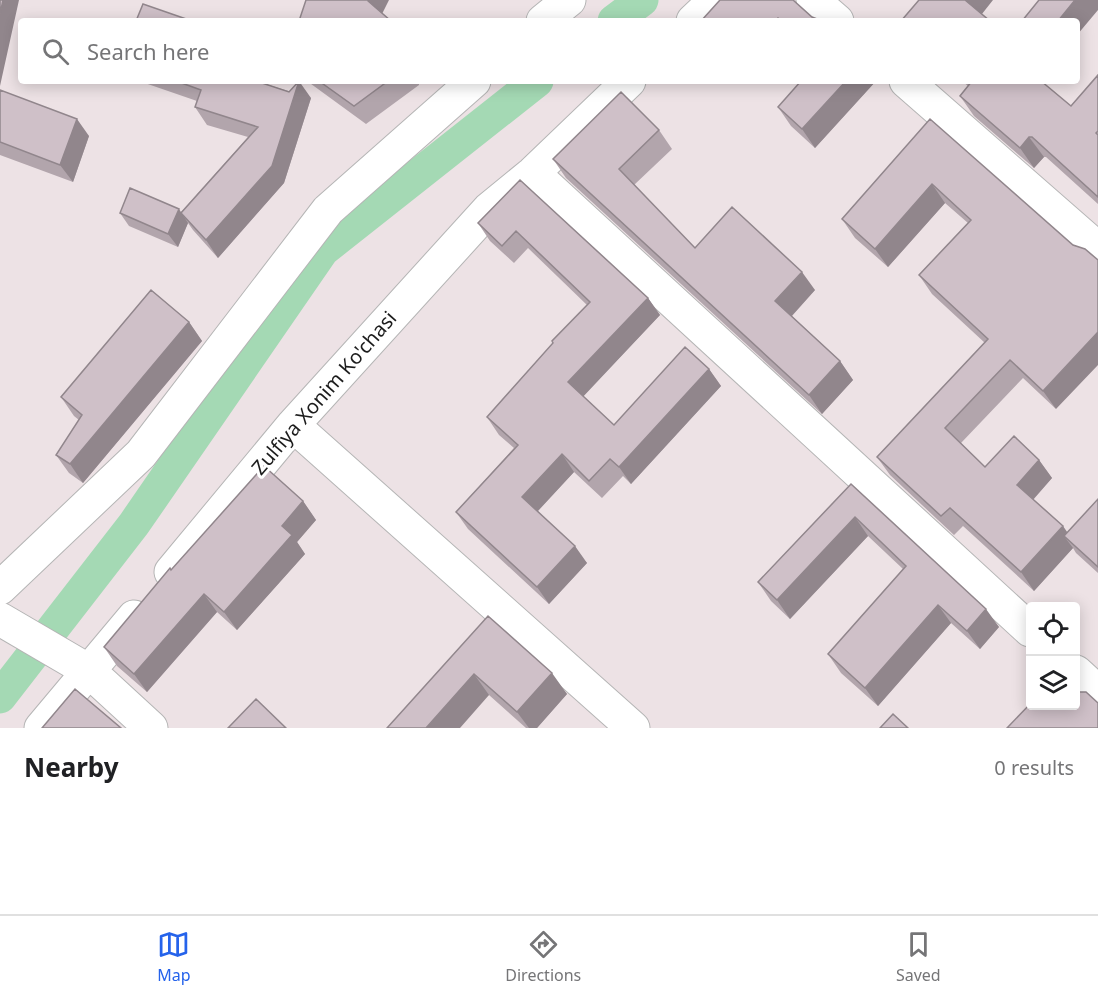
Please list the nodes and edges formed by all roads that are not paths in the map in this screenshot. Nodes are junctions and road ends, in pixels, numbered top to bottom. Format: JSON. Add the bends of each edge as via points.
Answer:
{"nodes":[{"id":1,"x":569,"y":0,"type":"edge"},
{"id":2,"x":715,"y":0,"type":"edge"},
{"id":3,"x":813,"y":0,"type":"edge"},
{"id":4,"x":547,"y":18,"type":"edge"},
{"id":5,"x":696,"y":18,"type":"edge"},
{"id":6,"x":834,"y":18,"type":"edge"},
{"id":7,"x":471,"y":84,"type":"edge"},
{"id":8,"x":626,"y":84,"type":"edge"},
{"id":9,"x":909,"y":84,"type":"edge"},
{"id":10,"x":533,"y":173,"type":"junction"},
{"id":11,"x":1098,"y":249,"type":"edge"},
{"id":12,"x":293,"y":425,"type":"junction"},
{"id":13,"x":0,"y":588,"type":"edge"},
{"id":14,"x":0,"y":619,"type":"edge"},
{"id":15,"x":1026,"y":626,"type":"edge"},
{"id":16,"x":80,"y":666,"type":"junction"},
{"id":17,"x":1080,"y":676,"type":"edge"},
{"id":18,"x":1098,"y":692,"type":"edge"},
{"id":19,"x":41,"y":728,"type":"edge"},
{"id":20,"x":151,"y":728,"type":"edge"},
{"id":21,"x":633,"y":728,"type":"edge"}],
"edges":[{"from":1,"to":4,"type":"street"},
{"from":2,"to":5,"type":"street"},
{"from":3,"to":6,"type":"street"},
{"from":7,"to":13,"type":"street","via":[[328,210],[141,454]]},
{"from":8,"to":10,"type":"street","name":"Zulfiya Xonim Ko'chasi"},
{"from":9,"to":11,"type":"street"},
{"from":10,"to":12,"type":"street","name":"Zulfiya Xonim Ko'chasi","via":[[489,209]]},
{"from":10,"to":15,"type":"street"},
{"from":12,"to":16,"type":"street","name":"Zulfiya Xonim Ko'chasi"},
{"from":12,"to":21,"type":"street"},
{"from":14,"to":16,"type":"street"},
{"from":16,"to":19,"type":"street","name":"Zulfiya Xonim Ko'chasi"},
{"from":16,"to":20,"type":"street"},
{"from":17,"to":18,"type":"street"}]}
